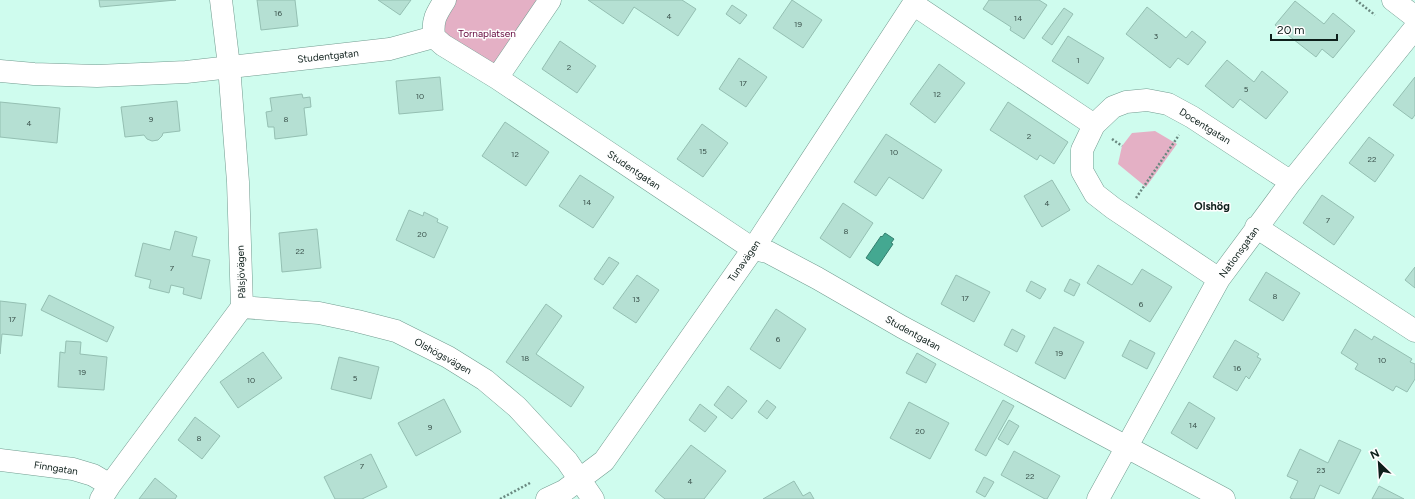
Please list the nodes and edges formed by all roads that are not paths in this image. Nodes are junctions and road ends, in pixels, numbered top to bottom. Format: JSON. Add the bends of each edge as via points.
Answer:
{"nodes":[{"id":1,"x":221,"y":0,"type":"edge"},
{"id":2,"x":445,"y":0,"type":"edge"},
{"id":3,"x":550,"y":0,"type":"edge"},
{"id":4,"x":1393,"y":0,"type":"edge"},
{"id":5,"x":915,"y":2,"type":"edge"},
{"id":6,"x":1415,"y":17,"type":"edge"},
{"id":7,"x":1415,"y":28,"type":"edge"},
{"id":8,"x":434,"y":37,"type":"junction"},
{"id":9,"x":228,"y":66,"type":"junction"},
{"id":10,"x":0,"y":71,"type":"edge"},
{"id":11,"x":497,"y":78,"type":"junction"},
{"id":12,"x":1094,"y":125,"type":"junction"},
{"id":13,"x":1291,"y":182,"type":"junction"},
{"id":14,"x":1256,"y":227,"type":"junction"},
{"id":15,"x":753,"y":249,"type":"junction"},
{"id":16,"x":1219,"y":279,"type":"junction"},
{"id":17,"x":242,"y":307,"type":"junction"},
{"id":18,"x":1415,"y":331,"type":"edge"},
{"id":19,"x":1126,"y":447,"type":"junction"},
{"id":20,"x":0,"y":460,"type":"edge"},
{"id":21,"x":580,"y":480,"type":"junction"},
{"id":22,"x":105,"y":492,"type":"edge"},
{"id":23,"x":547,"y":499,"type":"edge"},
{"id":24,"x":593,"y":499,"type":"edge"},
{"id":25,"x":1098,"y":499,"type":"edge"},
{"id":26,"x":1224,"y":499,"type":"edge"}],
"edges":[{"from":1,"to":9,"type":"street","name":"Pålsjövägen"},
{"from":2,"to":8,"type":"street","via":[[436,14]]},
{"from":3,"to":11,"type":"street"},
{"from":4,"to":6,"type":"street"},
{"from":5,"to":12,"type":"street"},
{"from":5,"to":15,"type":"street","name":"Tunavägen"},
{"from":7,"to":13,"type":"street","name":"Nationsgatan"},
{"from":8,"to":9,"type":"street","name":"Studentgatan","via":[[390,49]]},
{"from":8,"to":11,"type":"street","name":"Studentgatan"},
{"from":9,"to":10,"type":"street","name":"Studentgatan","via":[[186,72],[97,76]]},
{"from":9,"to":17,"type":"street","name":"Pålsjövägen","via":[[238,182]]},
{"from":11,"to":15,"type":"street","name":"Studentgatan"},
{"from":12,"to":13,"type":"street","name":"Docentgatan","via":[[1113,107],[1126,102],[1148,100],[1168,104]]},
{"from":12,"to":16,"type":"street","name":"Docentgatan","via":[[1082,150],[1082,171],[1096,194]]},
{"from":13,"to":14,"type":"street","name":"Nationsgatan"},
{"from":14,"to":16,"type":"street","name":"Nationsgatan"},
{"from":14,"to":18,"type":"street"},
{"from":15,"to":19,"type":"street","name":"Studentgatan","via":[[768,252],[817,278],[902,327]]},
{"from":15,"to":21,"type":"street","name":"Tunavägen","via":[[604,461]]},
{"from":16,"to":19,"type":"street","name":"Nationsgatan"},
{"from":17,"to":21,"type":"street","name":"Olshögsvägen","via":[[319,313],[357,321],[396,331],[448,356],[485,380],[518,407]]},
{"from":17,"to":22,"type":"street","name":"Pålsjövägen"},
{"from":19,"to":25,"type":"street","name":"Nationsgatan"},
{"from":19,"to":26,"type":"street","name":"Studentgatan"},
{"from":20,"to":22,"type":"street","name":"Finngatan","via":[[73,469],[94,476]]},
{"from":21,"to":23,"type":"street","name":"Tunavägen"},
{"from":21,"to":24,"type":"street","name":"Olshögsvägen"}]}
